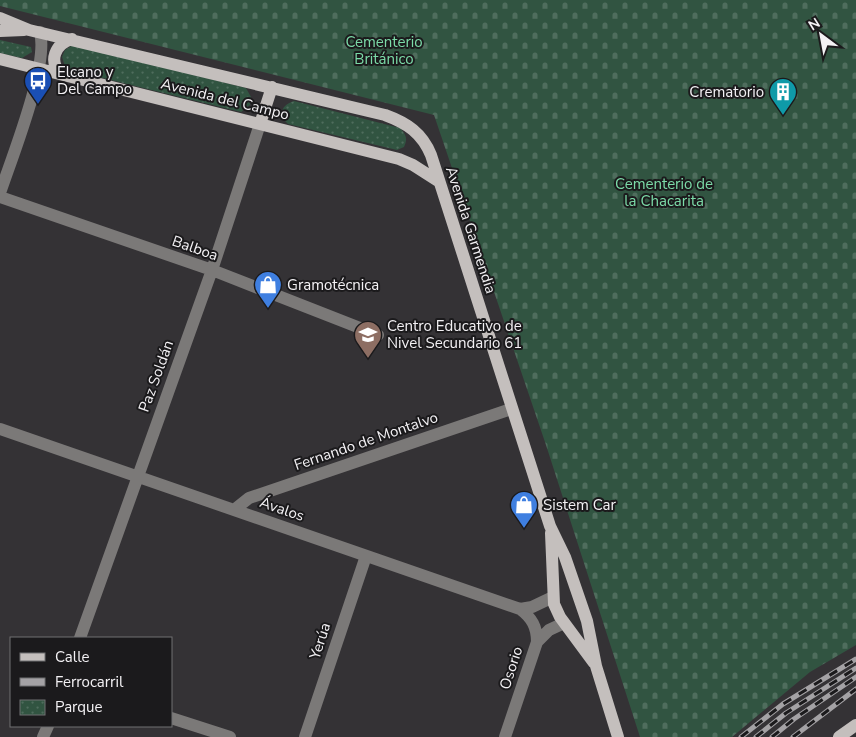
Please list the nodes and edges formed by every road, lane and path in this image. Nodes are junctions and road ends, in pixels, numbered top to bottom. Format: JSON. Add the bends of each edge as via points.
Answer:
{"nodes":[{"id":1,"x":0,"y":18,"type":"edge"},
{"id":2,"x":0,"y":31,"type":"edge"},
{"id":3,"x":34,"y":31,"type":"junction"},
{"id":4,"x":72,"y":39,"type":"junction"},
{"id":5,"x":0,"y":59,"type":"edge"},
{"id":6,"x":40,"y":70,"type":"junction"},
{"id":7,"x":61,"y":74,"type":"junction"},
{"id":8,"x":272,"y":86,"type":"junction"},
{"id":9,"x":260,"y":124,"type":"junction"},
{"id":10,"x":426,"y":144,"type":"joint"},
{"id":11,"x":438,"y":181,"type":"junction"},
{"id":12,"x":0,"y":193,"type":"edge"},
{"id":13,"x":0,"y":197,"type":"edge"},
{"id":14,"x":212,"y":270,"type":"junction"},
{"id":15,"x":378,"y":335,"type":"dead end"},
{"id":16,"x":511,"y":409,"type":"junction"},
{"id":17,"x":0,"y":429,"type":"edge"},
{"id":18,"x":136,"y":477,"type":"junction"},
{"id":19,"x":234,"y":510,"type":"junction"},
{"id":20,"x":550,"y":526,"type":"junction"},
{"id":21,"x":366,"y":556,"type":"junction"},
{"id":22,"x":577,"y":592,"type":"junction"},
{"id":23,"x":553,"y":597,"type":"junction"},
{"id":24,"x":582,"y":607,"type":"junction"},
{"id":25,"x":520,"y":609,"type":"junction"},
{"id":26,"x":564,"y":623,"type":"junction"},
{"id":27,"x":80,"y":637,"type":"edge"},
{"id":28,"x":537,"y":642,"type":"junction"},
{"id":29,"x":596,"y":666,"type":"junction"},
{"id":30,"x":172,"y":718,"type":"edge"},
{"id":31,"x":856,"y":725,"type":"edge"},
{"id":32,"x":230,"y":737,"type":"edge"},
{"id":33,"x":305,"y":737,"type":"edge"},
{"id":34,"x":505,"y":737,"type":"edge"},
{"id":35,"x":618,"y":737,"type":"edge"},
{"id":36,"x":840,"y":737,"type":"edge"}],
"edges":[{"from":1,"to":3,"type":"main road","name":"Avenida del Campo"},
{"from":2,"to":3,"type":"main road","name":"Avenida del Campo"},
{"from":3,"to":4,"type":"main road","name":"Avenida del Campo"},
{"from":3,"to":6,"type":"street","via":[[42,46]]},
{"from":4,"to":7,"type":"main road","via":[[61,44],[55,53],[55,65]]},
{"from":4,"to":8,"type":"main road","name":"Avenida del Campo"},
{"from":5,"to":6,"type":"main road","name":"Avenida del Campo"},
{"from":6,"to":7,"type":"main road","name":"Avenida del Campo"},
{"from":6,"to":12,"type":"street"},
{"from":7,"to":9,"type":"main road","name":"Avenida del Campo"},
{"from":8,"to":9,"type":"main road"},
{"from":8,"to":10,"type":"main road","name":"Avenida del Campo","via":[[398,119],[410,126]]},
{"from":9,"to":11,"type":"main road","name":"Avenida del Campo","via":[[399,159]]},
{"from":9,"to":14,"type":"street","name":"Paz Soldán"},
{"from":10,"to":11,"type":"main road","name":"Avenida Garmendia"},
{"from":11,"to":16,"type":"main road","name":"Avenida Garmendia"},
{"from":13,"to":14,"type":"street","name":"Balboa"},
{"from":14,"to":15,"type":"street","name":"Balboa"},
{"from":14,"to":18,"type":"street","name":"Paz Soldán"},
{"from":16,"to":19,"type":"street","name":"Fernando de Montalvo","via":[[249,498]]},
{"from":16,"to":20,"type":"main road","name":"Avenida Garmendia"},
{"from":17,"to":18,"type":"street","name":"Ávalos"},
{"from":18,"to":19,"type":"street","name":"Ávalos"},
{"from":18,"to":27,"type":"street","name":"Paz Soldán"},
{"from":19,"to":21,"type":"street","name":"Ávalos"},
{"from":20,"to":22,"type":"main road","name":"Avenida Garmendia"},
{"from":20,"to":23,"type":"main road","name":"Avenida Garmendia"},
{"from":21,"to":25,"type":"street","name":"Ávalos"},
{"from":21,"to":33,"type":"street","name":"Yerúa"},
{"from":22,"to":23,"type":"main road","via":[[564,589]]},
{"from":22,"to":24,"type":"main road","name":"Avenida Garmendia"},
{"from":23,"to":25,"type":"street"},
{"from":23,"to":26,"type":"main road","name":"Avenida Garmendia"},
{"from":24,"to":26,"type":"main road","via":[[575,617]]},
{"from":24,"to":29,"type":"main road","name":"Avenida Garmendia"},
{"from":25,"to":28,"type":"street","via":[[534,624]]},
{"from":26,"to":28,"type":"street","name":"Osorio","via":[[549,630]]},
{"from":26,"to":29,"type":"main road","name":"Avenida Garmendia"},
{"from":28,"to":34,"type":"street","name":"Osorio"},
{"from":29,"to":35,"type":"main road","name":"Avenida Garmendia"},
{"from":30,"to":32,"type":"street"},
{"from":31,"to":36,"type":"main road"}]}
